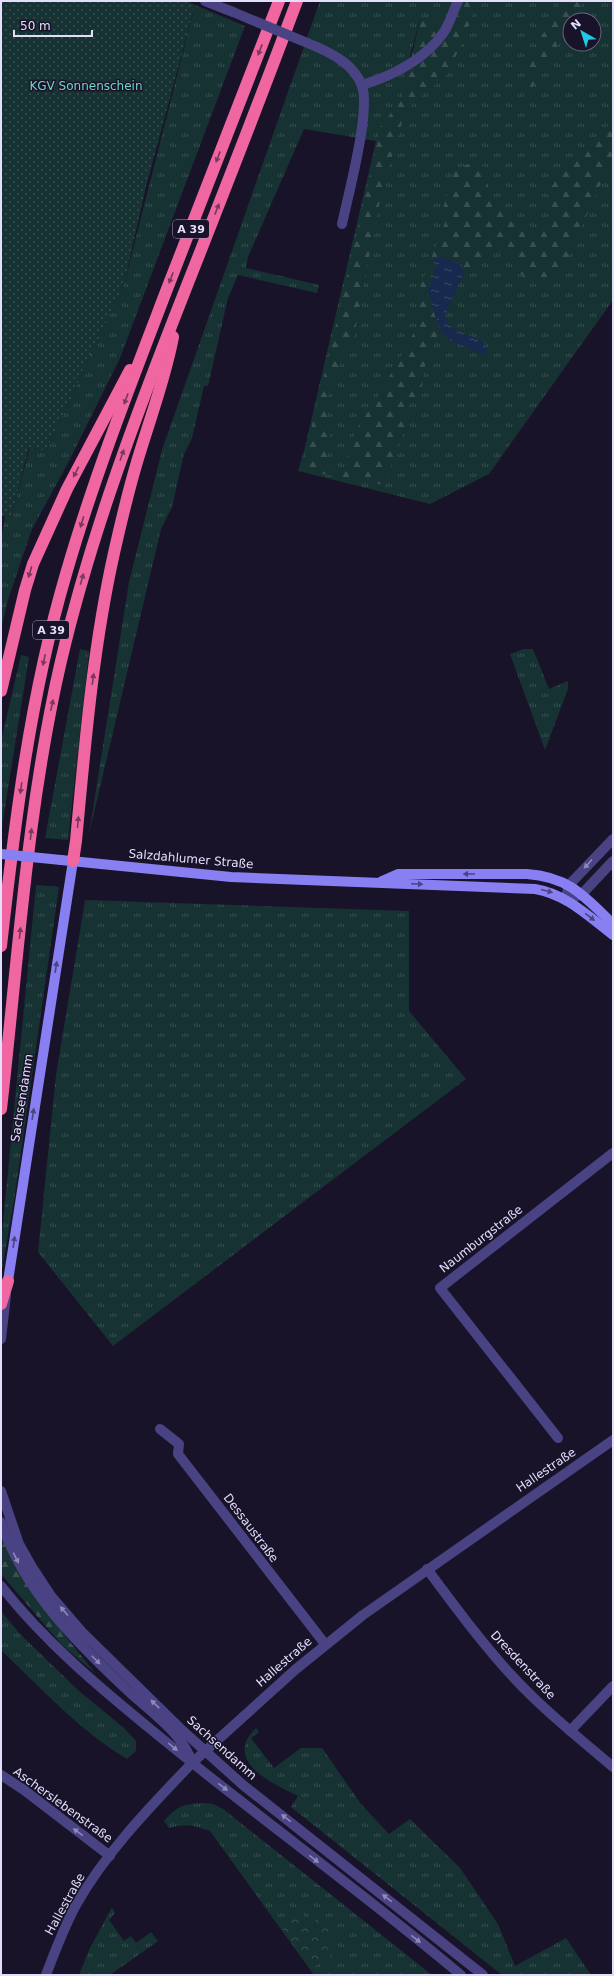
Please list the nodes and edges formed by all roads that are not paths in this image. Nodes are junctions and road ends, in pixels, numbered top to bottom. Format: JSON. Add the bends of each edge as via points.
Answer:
{"nodes":[{"id":1,"x":205,"y":1,"type":"edge"},
{"id":2,"x":279,"y":1,"type":"edge"},
{"id":3,"x":297,"y":1,"type":"edge"},
{"id":4,"x":458,"y":1,"type":"edge"},
{"id":5,"x":362,"y":85,"type":"junction"},
{"id":6,"x":342,"y":224,"type":"dead end"},
{"id":7,"x":177,"y":310,"type":"junction"},
{"id":8,"x":149,"y":336,"type":"junction"},
{"id":9,"x":1,"y":691,"type":"edge"},
{"id":10,"x":613,"y":839,"type":"edge"},
{"id":11,"x":1,"y":854,"type":"edge"},
{"id":12,"x":67,"y":860,"type":"junction"},
{"id":13,"x":613,"y":861,"type":"edge"},
{"id":14,"x":378,"y":883,"type":"junction"},
{"id":15,"x":569,"y":885,"type":"junction"},
{"id":16,"x":582,"y":894,"type":"junction"},
{"id":17,"x":568,"y":900,"type":"junction"},
{"id":18,"x":613,"y":924,"type":"edge"},
{"id":19,"x":613,"y":935,"type":"edge"},
{"id":20,"x":1,"y":946,"type":"edge"},
{"id":21,"x":1,"y":1109,"type":"edge"},
{"id":22,"x":613,"y":1153,"type":"edge"},
{"id":23,"x":8,"y":1281,"type":"junction"},
{"id":24,"x":1,"y":1304,"type":"edge"},
{"id":25,"x":1,"y":1339,"type":"edge"},
{"id":26,"x":160,"y":1429,"type":"dead end"},
{"id":27,"x":558,"y":1438,"type":"dead end"},
{"id":28,"x":613,"y":1440,"type":"edge"},
{"id":29,"x":1,"y":1491,"type":"edge"},
{"id":30,"x":1,"y":1522,"type":"edge"},
{"id":31,"x":427,"y":1569,"type":"junction"},
{"id":32,"x":1,"y":1586,"type":"edge"},
{"id":33,"x":325,"y":1644,"type":"junction"},
{"id":34,"x":613,"y":1686,"type":"edge"},
{"id":35,"x":570,"y":1730,"type":"junction"},
{"id":36,"x":205,"y":1752,"type":"junction"},
{"id":37,"x":192,"y":1763,"type":"junction"},
{"id":38,"x":613,"y":1767,"type":"edge"},
{"id":39,"x":1,"y":1775,"type":"edge"},
{"id":40,"x":110,"y":1856,"type":"junction"},
{"id":41,"x":46,"y":1975,"type":"edge"},
{"id":42,"x":461,"y":1975,"type":"edge"},
{"id":43,"x":483,"y":1975,"type":"edge"}],
"edges":[{"from":1,"to":5,"type":"street","bridge":true,"via":[[336,57],[352,70]]},
{"from":2,"to":8,"type":"highway","number":"A 39","one_way":true},
{"from":7,"to":3,"type":"highway","number":"A 39","one_way":true},
{"from":4,"to":5,"type":"street","via":[[445,31],[427,51],[387,77]]},
{"from":5,"to":6,"type":"street","via":[[365,95],[363,118]]},
{"from":12,"to":7,"type":"highway","one_way":true,"via":[[76,841],[91,696],[104,607],[125,506],[169,357]]},
{"from":21,"to":7,"type":"highway","number":"A 39","one_way":true,"via":[[33,822],[60,662],[84,573],[110,492]]},
{"from":8,"to":9,"type":"highway","one_way":true,"via":[[41,543],[25,590]]},
{"from":8,"to":20,"type":"highway","number":"A 39","one_way":true,"via":[[94,483],[46,651],[26,751]]},
{"from":10,"to":15,"type":"street","one_way":true},
{"from":11,"to":12,"type":"main road","name":"Salzdahlumer Straße","bridge":true},
{"from":12,"to":14,"type":"main road","name":"Salzdahlumer Straße","via":[[231,877]]},
{"from":23,"to":12,"type":"main road","name":"Sachsendamm","one_way":true},
{"from":13,"to":16,"type":"street"},
{"from":15,"to":14,"type":"main road","name":"Salzdahlumer Straße","one_way":true,"via":[[547,875],[527,874],[398,874]]},
{"from":14,"to":17,"type":"main road","name":"Salzdahlumer Straße","one_way":true,"via":[[535,888]]},
{"from":15,"to":16,"type":"main road","name":"Salzdahlumer Straße"},
{"from":15,"to":17,"type":"street"},
{"from":16,"to":17,"type":"street"},
{"from":16,"to":18,"type":"main road","name":"Salzdahlumer Straße"},
{"from":17,"to":19,"type":"main road","name":"Salzdahlumer Straße","one_way":true},
{"from":22,"to":27,"type":"street","name":"Naumburgstraße","via":[[440,1288]]},
{"from":23,"to":24,"type":"highway"},
{"from":23,"to":25,"type":"street","name":"Sachsendamm"},
{"from":26,"to":33,"type":"street","name":"Dessaustraße","via":[[179,1444],[178,1454]]},
{"from":28,"to":31,"type":"street","name":"Hallestraße"},
{"from":36,"to":29,"type":"street","name":"Sachsendamm","one_way":true,"via":[[82,1632],[51,1596],[20,1544]]},
{"from":30,"to":37,"type":"street","name":"Sachsendamm","one_way":true,"via":[[19,1564],[58,1621],[120,1684],[178,1737],[190,1754]]},
{"from":31,"to":33,"type":"street","name":"Hallestraße"},
{"from":31,"to":35,"type":"street","name":"Dresdenstraße","via":[[496,1659]]},
{"from":32,"to":37,"type":"street","name":"Sachsendamm","one_way":true,"via":[[33,1624],[69,1659]]},
{"from":33,"to":36,"type":"street","name":"Hallestraße"},
{"from":34,"to":35,"type":"street"},
{"from":35,"to":38,"type":"street","name":"Dresdenstraße"},
{"from":36,"to":37,"type":"street","name":"Hallestraße"},
{"from":43,"to":36,"type":"street","name":"Sachsendamm","one_way":true},
{"from":37,"to":40,"type":"street","name":"Hallestraße","via":[[141,1817]]},
{"from":37,"to":42,"type":"street","name":"Sachsendamm","one_way":true},
{"from":40,"to":39,"type":"street","name":"Ascherslebenstraße","one_way":true},
{"from":40,"to":41,"type":"street","name":"Hallestraße","via":[[77,1904],[58,1942]]}]}
